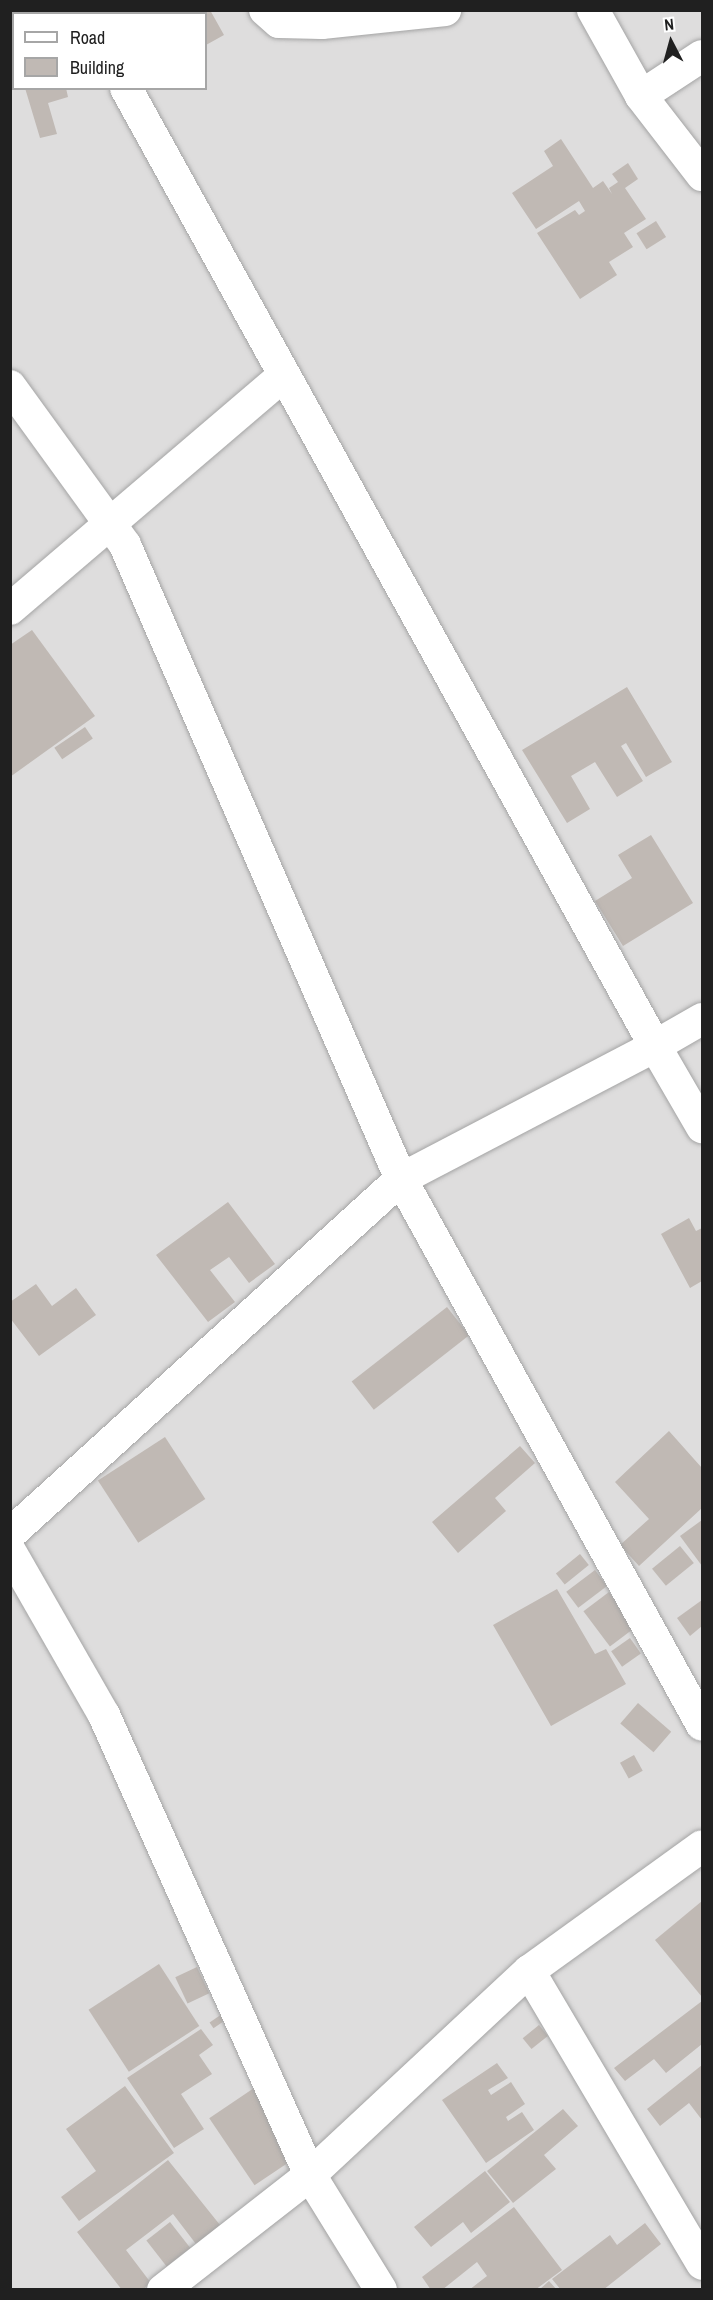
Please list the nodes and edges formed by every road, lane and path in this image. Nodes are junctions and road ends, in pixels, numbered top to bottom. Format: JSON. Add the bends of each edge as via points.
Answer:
{"nodes":[{"id":1,"x":265,"y":10,"type":"edge"},
{"id":2,"x":445,"y":10,"type":"edge"},
{"id":3,"x":593,"y":10,"type":"edge"},
{"id":4,"x":702,"y":56,"type":"edge"},
{"id":5,"x":127,"y":90,"type":"edge"},
{"id":6,"x":641,"y":96,"type":"junction"},
{"id":7,"x":702,"y":176,"type":"edge"},
{"id":8,"x":284,"y":375,"type":"junction"},
{"id":9,"x":10,"y":386,"type":"edge"},
{"id":10,"x":110,"y":524,"type":"junction"},
{"id":11,"x":10,"y":609,"type":"edge"},
{"id":12,"x":702,"y":1019,"type":"edge"},
{"id":13,"x":655,"y":1046,"type":"junction"},
{"id":14,"x":702,"y":1127,"type":"edge"},
{"id":15,"x":401,"y":1179,"type":"junction"},
{"id":16,"x":10,"y":1534,"type":"edge"},
{"id":17,"x":10,"y":1551,"type":"edge"},
{"id":18,"x":702,"y":1725,"type":"edge"},
{"id":19,"x":702,"y":1846,"type":"edge"},
{"id":20,"x":529,"y":1971,"type":"junction"},
{"id":21,"x":310,"y":2175,"type":"junction"},
{"id":22,"x":702,"y":2264,"type":"edge"},
{"id":23,"x":163,"y":2289,"type":"edge"},
{"id":24,"x":381,"y":2289,"type":"edge"}],
"edges":[{"from":1,"to":2,"type":"street","via":[[279,22],[322,23]]},
{"from":3,"to":6,"type":"street"},
{"from":4,"to":6,"type":"street"},
{"from":5,"to":8,"type":"street"},
{"from":6,"to":7,"type":"street"},
{"from":8,"to":10,"type":"street"},
{"from":8,"to":13,"type":"street"},
{"from":9,"to":10,"type":"street"},
{"from":10,"to":11,"type":"street"},
{"from":10,"to":15,"type":"street","via":[[125,545]]},
{"from":12,"to":13,"type":"street"},
{"from":13,"to":14,"type":"street"},
{"from":13,"to":15,"type":"street"},
{"from":15,"to":16,"type":"street"},
{"from":15,"to":18,"type":"street"},
{"from":17,"to":21,"type":"street","via":[[104,1715]]},
{"from":19,"to":20,"type":"street"},
{"from":20,"to":21,"type":"street"},
{"from":20,"to":22,"type":"street"},
{"from":21,"to":23,"type":"street"},
{"from":21,"to":24,"type":"street"}]}
